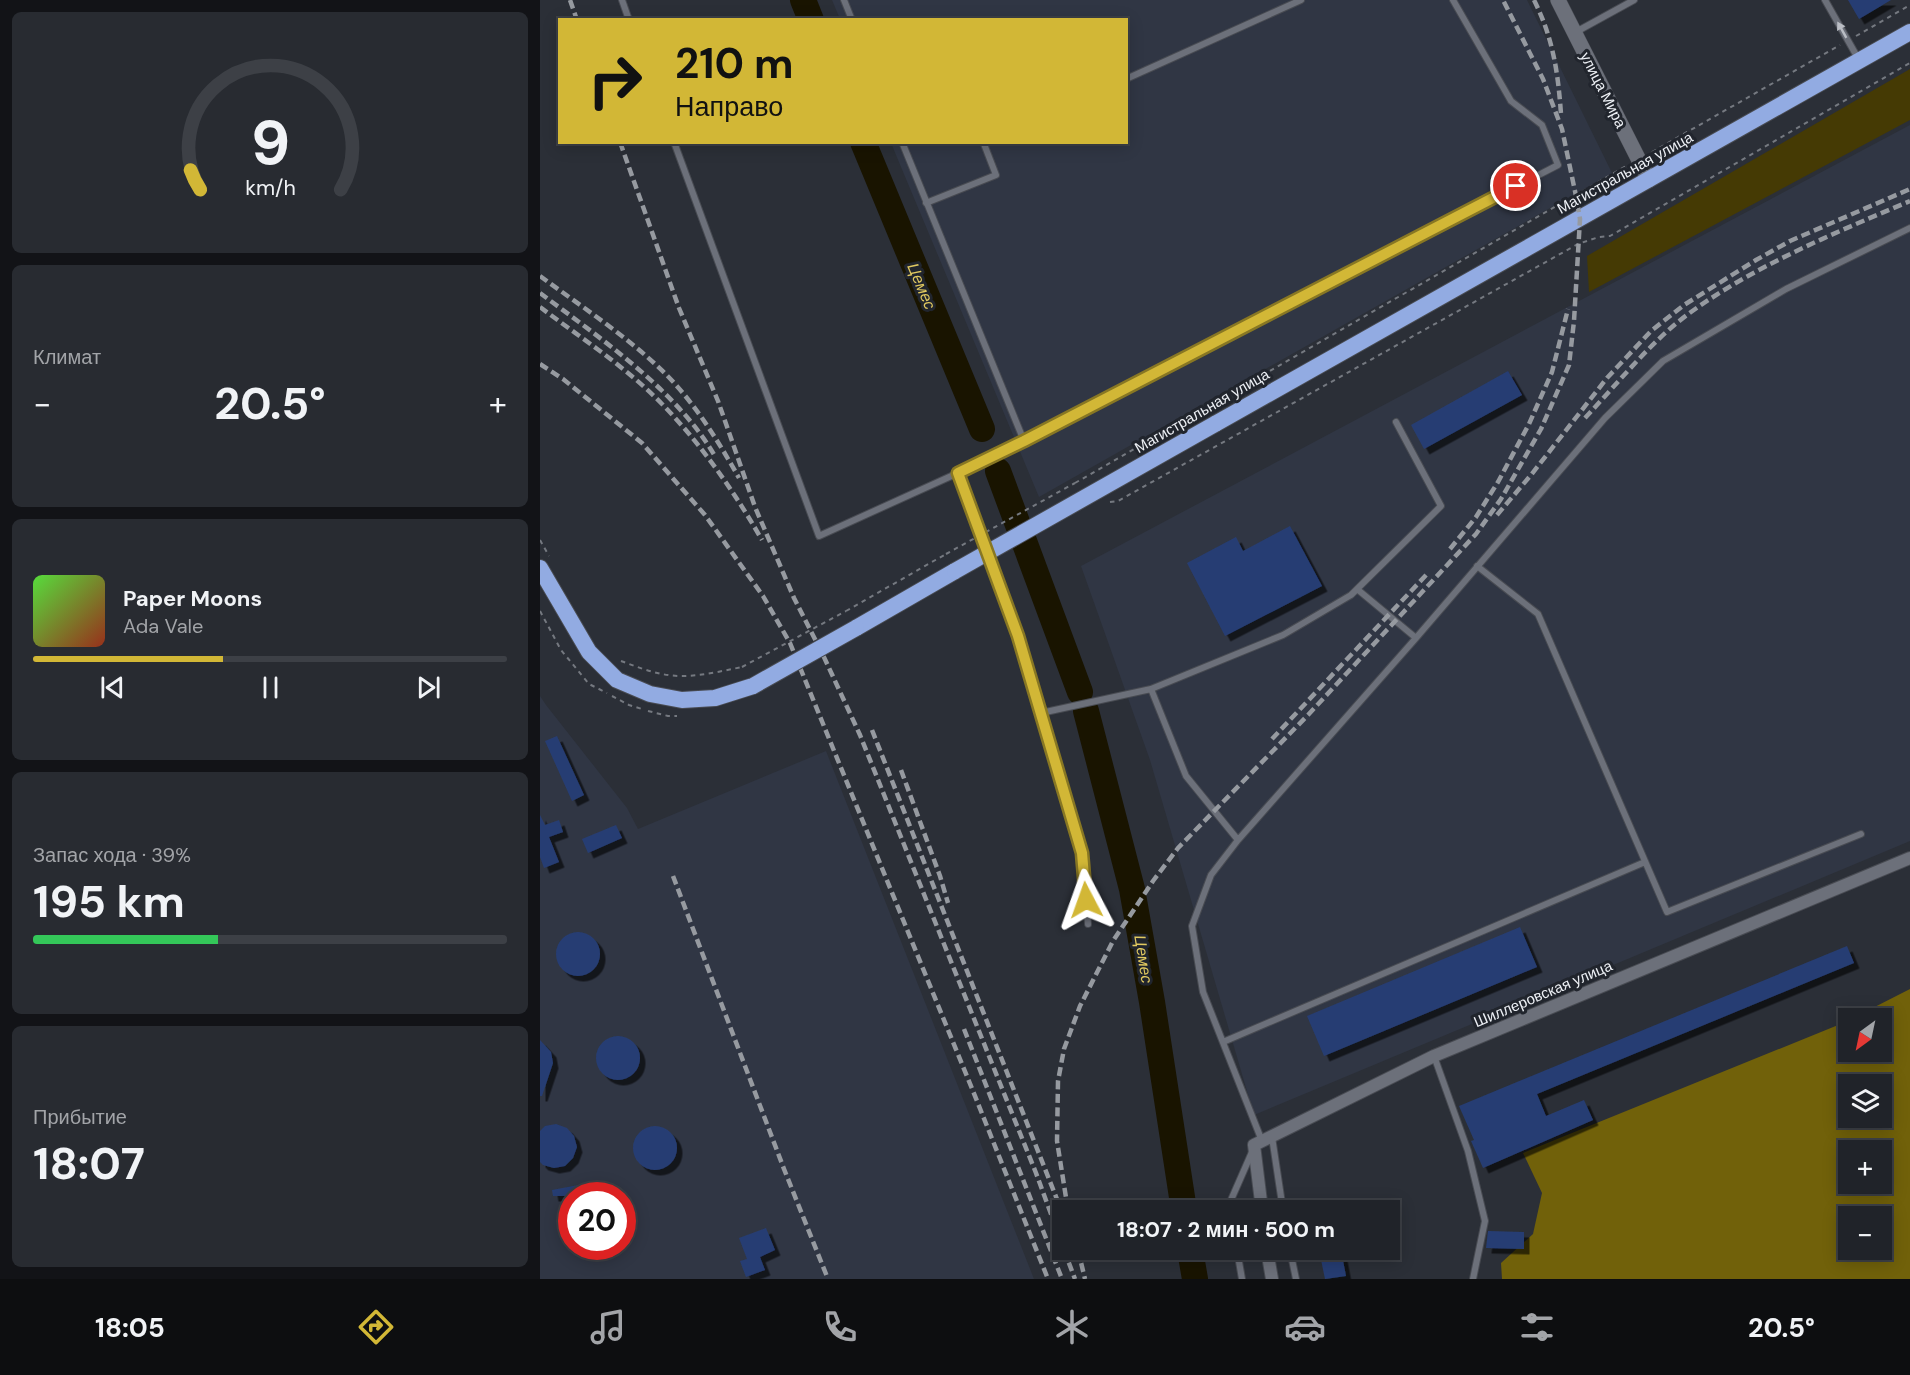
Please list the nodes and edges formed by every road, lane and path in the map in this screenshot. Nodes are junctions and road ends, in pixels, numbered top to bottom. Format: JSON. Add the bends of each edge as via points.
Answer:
{"nodes":[{"id":1,"x":622,"y":0,"type":"edge"},
{"id":2,"x":844,"y":0,"type":"edge"},
{"id":3,"x":1301,"y":0,"type":"edge"},
{"id":4,"x":1453,"y":0,"type":"edge"},
{"id":5,"x":1558,"y":0,"type":"edge"},
{"id":6,"x":1618,"y":0,"type":"edge"},
{"id":7,"x":1634,"y":0,"type":"edge"},
{"id":8,"x":1825,"y":0,"type":"edge"},
{"id":9,"x":1910,"y":5,"type":"edge"},
{"id":10,"x":1621,"y":7,"type":"junction"},
{"id":11,"x":628,"y":18,"type":"edge"},
{"id":12,"x":851,"y":18,"type":"edge"},
{"id":13,"x":1910,"y":32,"type":"edge"},
{"id":14,"x":1574,"y":33,"type":"junction"},
{"id":15,"x":1848,"y":41,"type":"junction"},
{"id":16,"x":1859,"y":61,"type":"junction"},
{"id":17,"x":1910,"y":63,"type":"edge"},
{"id":18,"x":1128,"y":78,"type":"edge"},
{"id":19,"x":675,"y":144,"type":"edge"},
{"id":20,"x":903,"y":144,"type":"edge"},
{"id":21,"x":984,"y":144,"type":"edge"},
{"id":22,"x":1638,"y":159,"type":"junction"},
{"id":23,"x":1649,"y":180,"type":"junction"},
{"id":24,"x":926,"y":203,"type":"junction"},
{"id":25,"x":1910,"y":228,"type":"edge"},
{"id":26,"x":1396,"y":422,"type":"dead end"},
{"id":27,"x":1024,"y":441,"type":"junction"},
{"id":28,"x":958,"y":473,"type":"junction"},
{"id":29,"x":1102,"y":502,"type":"dead end"},
{"id":30,"x":540,"y":540,"type":"edge"},
{"id":31,"x":546,"y":564,"type":"edge"},
{"id":32,"x":1478,"y":566,"type":"junction"},
{"id":33,"x":1357,"y":589,"type":"junction"},
{"id":34,"x":1416,"y":638,"type":"junction"},
{"id":35,"x":618,"y":660,"type":"dead end"},
{"id":36,"x":1151,"y":689,"type":"junction"},
{"id":37,"x":1041,"y":713,"type":"junction"},
{"id":38,"x":1861,"y":834,"type":"dead end"},
{"id":39,"x":1238,"y":840,"type":"junction"},
{"id":40,"x":1910,"y":858,"type":"edge"},
{"id":41,"x":1645,"y":862,"type":"junction"},
{"id":42,"x":1088,"y":924,"type":"dead end"},
{"id":43,"x":1223,"y":1042,"type":"junction"},
{"id":44,"x":1434,"y":1056,"type":"junction"},
{"id":45,"x":1263,"y":1141,"type":"junction"},
{"id":46,"x":1232,"y":1200,"type":"edge"},
{"id":47,"x":1262,"y":1200,"type":"edge"},
{"id":48,"x":1280,"y":1200,"type":"edge"},
{"id":49,"x":1239,"y":1260,"type":"edge"},
{"id":50,"x":1269,"y":1260,"type":"edge"},
{"id":51,"x":1292,"y":1260,"type":"edge"},
{"id":52,"x":1242,"y":1279,"type":"edge"},
{"id":53,"x":1272,"y":1279,"type":"edge"},
{"id":54,"x":1296,"y":1279,"type":"edge"},
{"id":55,"x":1473,"y":1279,"type":"edge"}],
"edges":[{"from":1,"to":11,"type":"lane"},
{"from":2,"to":12,"type":"lane"},
{"from":3,"to":18,"type":"lane"},
{"from":4,"to":27,"type":"lane","via":[[1511,101],[1542,125],[1557,165]]},
{"from":5,"to":14,"type":"street","name":"улица Мира"},
{"from":6,"to":10,"type":"lane"},
{"from":7,"to":10,"type":"lane"},
{"from":15,"to":8,"type":"lane","one_way":true},
{"from":9,"to":15,"type":"path"},
{"from":10,"to":14,"type":"lane"},
{"from":13,"to":16,"type":"highway","name":"Магистральная улица"},
{"from":14,"to":22,"type":"street","name":"улица Мира"},
{"from":15,"to":16,"type":"lane"},
{"from":15,"to":22,"type":"path"},
{"from":16,"to":23,"type":"highway","name":"Магистральная улица"},
{"from":17,"to":29,"type":"path","via":[[1610,236],[1578,244],[1118,501]]},
{"from":19,"to":28,"type":"lane","via":[[819,536]]},
{"from":20,"to":24,"type":"lane"},
{"from":21,"to":24,"type":"lane","via":[[996,175]]},
{"from":22,"to":23,"type":"street","name":"улица Мира"},
{"from":22,"to":35,"type":"path","bridge":true,"via":[[1075,483],[742,667],[679,676],[645,671]]},
{"from":23,"to":31,"type":"highway","name":"Магистральная улица","bridge":true,"via":[[753,686],[715,698],[682,700],[650,694],[617,680],[589,652]]},
{"from":24,"to":27,"type":"lane"},
{"from":25,"to":32,"type":"lane","via":[[1786,289],[1664,361],[1605,418]]},
{"from":26,"to":33,"type":"lane","via":[[1441,507]]},
{"from":27,"to":28,"type":"lane"},
{"from":28,"to":37,"type":"lane","via":[[1018,636]]},
{"from":30,"to":31,"type":"path"},
{"from":32,"to":34,"type":"lane"},
{"from":32,"to":41,"type":"lane","via":[[1538,615]]},
{"from":33,"to":34,"type":"lane"},
{"from":33,"to":36,"type":"lane","via":[[1282,635]]},
{"from":34,"to":39,"type":"lane"},
{"from":36,"to":37,"type":"lane"},
{"from":36,"to":39,"type":"lane","via":[[1186,776]]},
{"from":37,"to":42,"type":"lane","via":[[1082,853]]},
{"from":38,"to":41,"type":"lane","via":[[1667,912]]},
{"from":39,"to":43,"type":"lane","via":[[1211,876],[1192,926],[1203,992]]},
{"from":40,"to":44,"type":"street","name":"Шиллеровская улица"},
{"from":41,"to":43,"type":"lane"},
{"from":43,"to":45,"type":"lane"},
{"from":44,"to":45,"type":"street","name":"Шиллеровская улица"},
{"from":44,"to":55,"type":"lane","via":[[1468,1151],[1485,1221]]},
{"from":45,"to":46,"type":"lane"},
{"from":45,"to":47,"type":"street"},
{"from":45,"to":48,"type":"lane"},
{"from":49,"to":52,"type":"lane"},
{"from":50,"to":53,"type":"street"},
{"from":51,"to":54,"type":"lane"}]}
